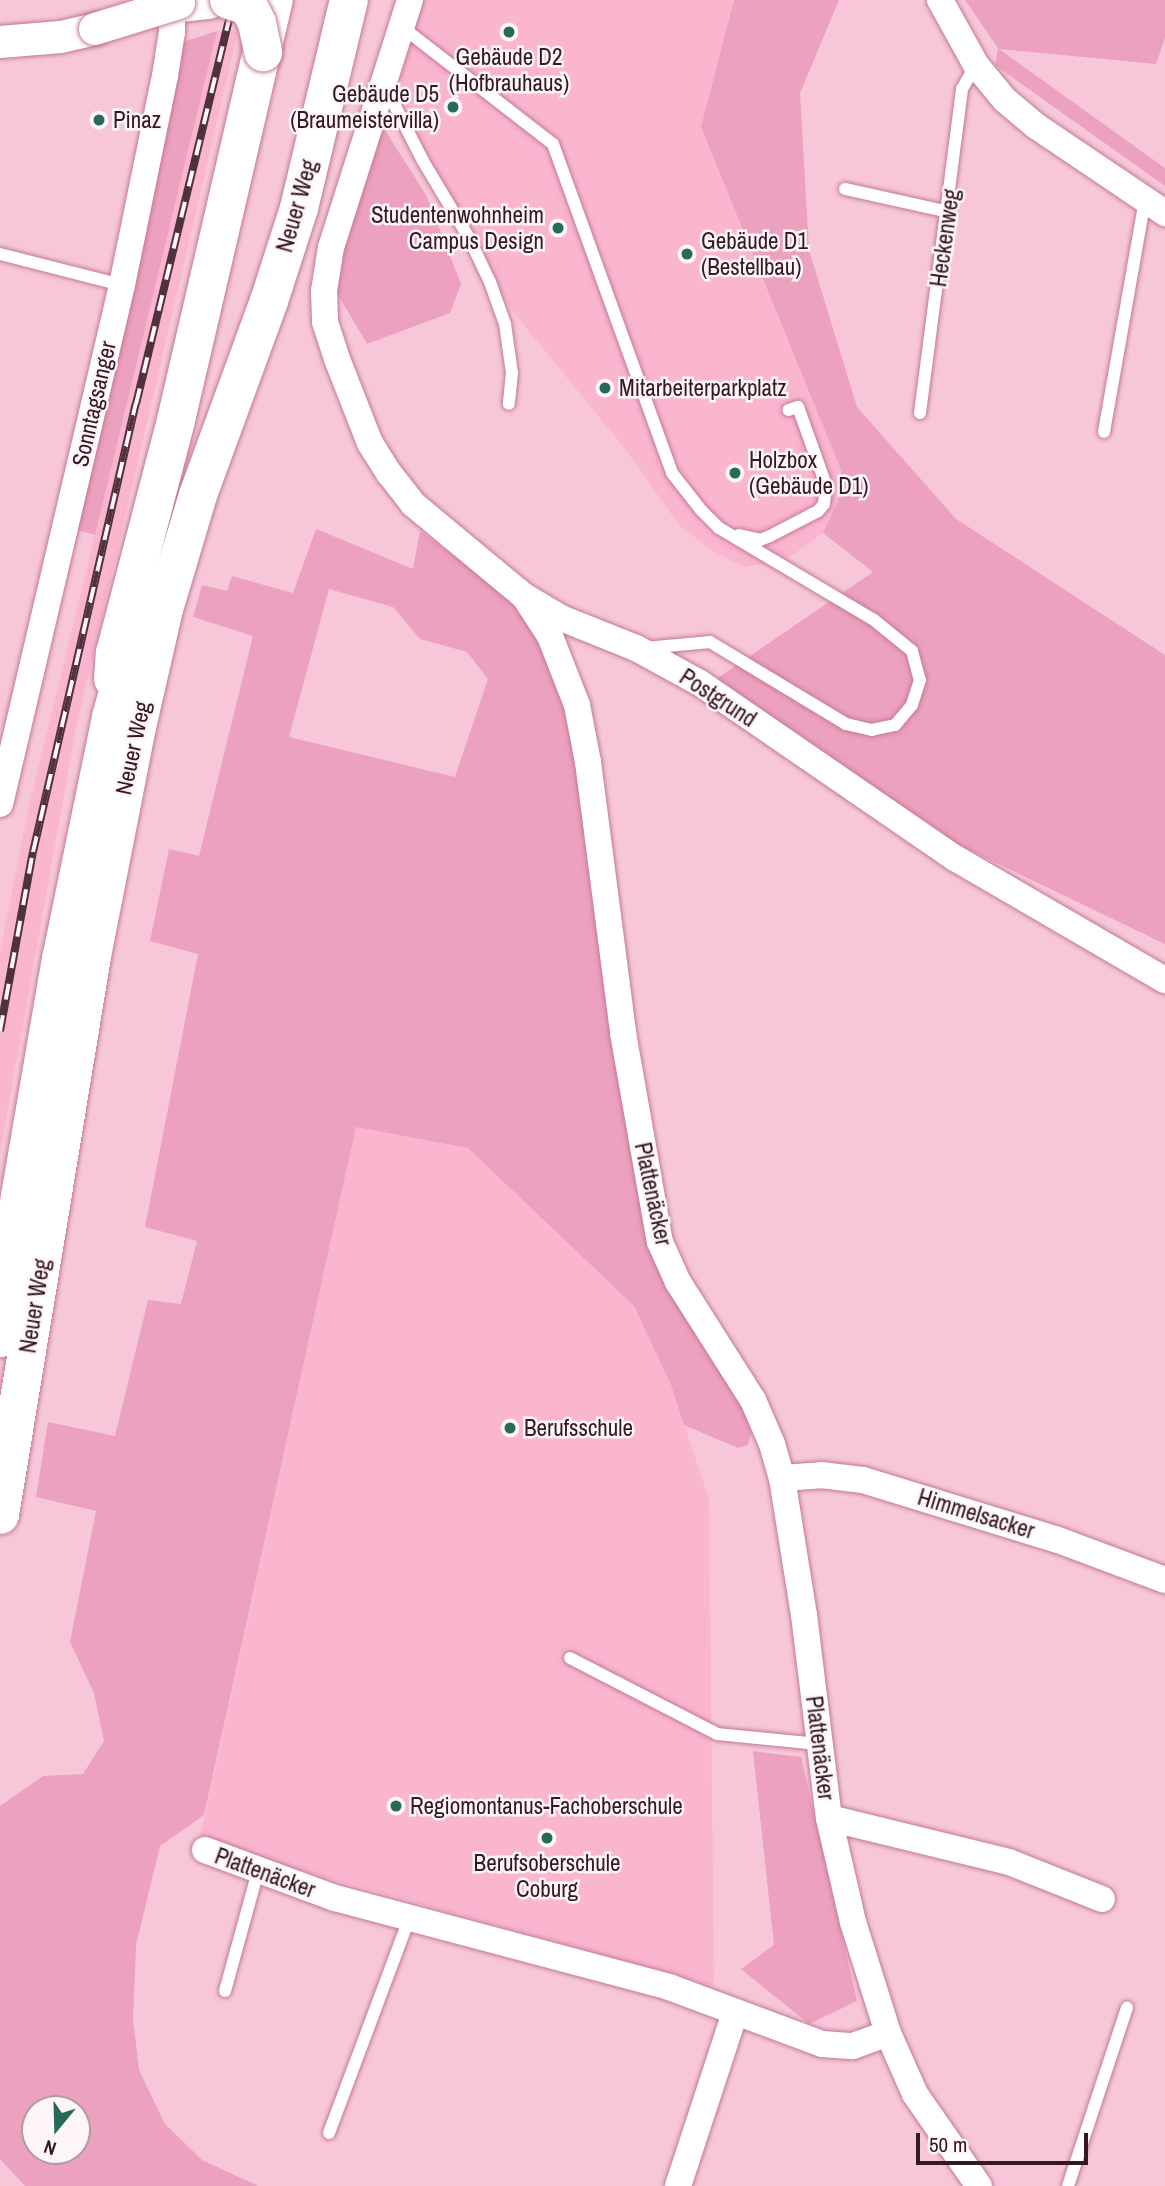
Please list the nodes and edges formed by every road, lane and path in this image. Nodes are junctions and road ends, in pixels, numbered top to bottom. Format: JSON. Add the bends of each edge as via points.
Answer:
{"nodes":[{"id":1,"x":229,"y":0,"type":"edge"},
{"id":2,"x":274,"y":0,"type":"edge"},
{"id":3,"x":325,"y":0,"type":"edge"},
{"id":4,"x":349,"y":0,"type":"edge"},
{"id":5,"x":410,"y":0,"type":"edge"},
{"id":6,"x":940,"y":0,"type":"edge"},
{"id":7,"x":186,"y":1,"type":"edge"},
{"id":8,"x":401,"y":27,"type":"junction"},
{"id":9,"x":0,"y":42,"type":"edge"},
{"id":10,"x":263,"y":52,"type":"junction"},
{"id":11,"x":976,"y":65,"type":"junction"},
{"id":12,"x":387,"y":75,"type":"junction"},
{"id":13,"x":845,"y":189,"type":"dead end"},
{"id":14,"x":1155,"y":207,"type":"edge"},
{"id":15,"x":949,"y":212,"type":"junction"},
{"id":16,"x":0,"y":254,"type":"edge"},
{"id":17,"x":122,"y":285,"type":"junction"},
{"id":18,"x":509,"y":404,"type":"dead end"},
{"id":19,"x":789,"y":410,"type":"dead end"},
{"id":20,"x":920,"y":413,"type":"dead end"},
{"id":21,"x":1104,"y":432,"type":"dead end"},
{"id":22,"x":719,"y":528,"type":"junction"},
{"id":23,"x":524,"y":596,"type":"junction"},
{"id":24,"x":636,"y":648,"type":"junction"},
{"id":25,"x":111,"y":717,"type":"junction"},
{"id":26,"x":0,"y":804,"type":"edge"},
{"id":27,"x":1165,"y":980,"type":"edge"},
{"id":28,"x":0,"y":1338,"type":"edge"},
{"id":29,"x":782,"y":1478,"type":"junction"},
{"id":30,"x":0,"y":1515,"type":"edge"},
{"id":31,"x":1165,"y":1580,"type":"edge"},
{"id":32,"x":569,"y":1658,"type":"dead end"},
{"id":33,"x":819,"y":1744,"type":"junction"},
{"id":34,"x":829,"y":1818,"type":"junction"},
{"id":35,"x":205,"y":1850,"type":"dead end"},
{"id":36,"x":258,"y":1871,"type":"junction"},
{"id":37,"x":1102,"y":1899,"type":"dead end"},
{"id":38,"x":409,"y":1919,"type":"junction"},
{"id":39,"x":225,"y":1991,"type":"dead end"},
{"id":40,"x":1127,"y":2008,"type":"dead end"},
{"id":41,"x":736,"y":2013,"type":"junction"},
{"id":42,"x":888,"y":2033,"type":"junction"},
{"id":43,"x":329,"y":2133,"type":"dead end"},
{"id":44,"x":678,"y":2186,"type":"edge"},
{"id":45,"x":979,"y":2186,"type":"edge"},
{"id":46,"x":1068,"y":2186,"type":"edge"}],
"edges":[{"from":1,"to":10,"type":"highway","bridge":true,"via":[[251,12]]},
{"from":2,"to":10,"type":"highway"},
{"from":3,"to":25,"type":"highway","name":"Neuer Weg","via":[[276,199],[173,500]]},
{"from":4,"to":30,"type":"highway","name":"Neuer Weg","via":[[299,208],[198,495],[164,609],[92,956]]},
{"from":5,"to":8,"type":"street","name":"Postgrund"},
{"from":6,"to":11,"type":"street"},
{"from":7,"to":9,"type":"street","bridge":true,"via":[[61,37]]},
{"from":7,"to":17,"type":"street","name":"Sonntagsanger","via":[[172,32]]},
{"from":8,"to":12,"type":"street","name":"Postgrund"},
{"from":8,"to":22,"type":"lane","via":[[553,144],[673,473]]},
{"from":10,"to":25,"type":"highway","via":[[176,420],[115,653]]},
{"from":11,"to":14,"type":"street","via":[[1005,100],[1036,127]]},
{"from":11,"to":15,"type":"lane","name":"Heckenweg","via":[[962,89]]},
{"from":12,"to":18,"type":"lane","via":[[395,106],[469,238],[505,324],[512,373]]},
{"from":12,"to":23,"type":"street","name":"Postgrund","via":[[331,247],[324,291],[326,322],[370,443],[388,473],[413,504]]},
{"from":13,"to":15,"type":"lane"},
{"from":14,"to":21,"type":"lane"},
{"from":15,"to":20,"type":"lane","name":"Heckenweg"},
{"from":16,"to":17,"type":"lane"},
{"from":17,"to":26,"type":"street","name":"Sonntagsanger"},
{"from":19,"to":22,"type":"lane","via":[[798,407],[812,462],[827,485],[824,504],[760,540]]},
{"from":22,"to":24,"type":"lane","via":[[874,620],[912,651],[920,680],[912,705],[895,725],[872,730],[846,724],[709,642]]},
{"from":23,"to":24,"type":"street","name":"Postgrund","via":[[561,618]]},
{"from":23,"to":29,"type":"street","name":"Plattenäcker","via":[[550,636],[577,705],[623,1033],[660,1242],[678,1282],[753,1400]]},
{"from":24,"to":27,"type":"street","name":"Postgrund","via":[[700,683],[955,858]]},
{"from":25,"to":28,"type":"highway","name":"Neuer Weg","via":[[61,959]]},
{"from":29,"to":31,"type":"street","name":"Himmelsacker","via":[[821,1475],[863,1480],[1058,1540]]},
{"from":29,"to":33,"type":"street","name":"Plattenäcker"},
{"from":32,"to":33,"type":"lane","via":[[717,1734]]},
{"from":33,"to":34,"type":"street","name":"Plattenäcker"},
{"from":34,"to":37,"type":"street","name":"Plattenäcker","via":[[1009,1862]]},
{"from":34,"to":42,"type":"street","name":"Plattenäcker","via":[[853,1922]]},
{"from":35,"to":36,"type":"street","name":"Plattenäcker"},
{"from":36,"to":38,"type":"street","name":"Plattenäcker"},
{"from":36,"to":39,"type":"lane"},
{"from":38,"to":41,"type":"street","name":"Plattenäcker","via":[[669,1987]]},
{"from":38,"to":43,"type":"lane"},
{"from":40,"to":46,"type":"lane"},
{"from":41,"to":42,"type":"street","name":"Plattenäcker","via":[[837,2047]]},
{"from":41,"to":44,"type":"street"},
{"from":42,"to":45,"type":"street","name":"Plattenäcker","via":[[915,2094]]}]}
